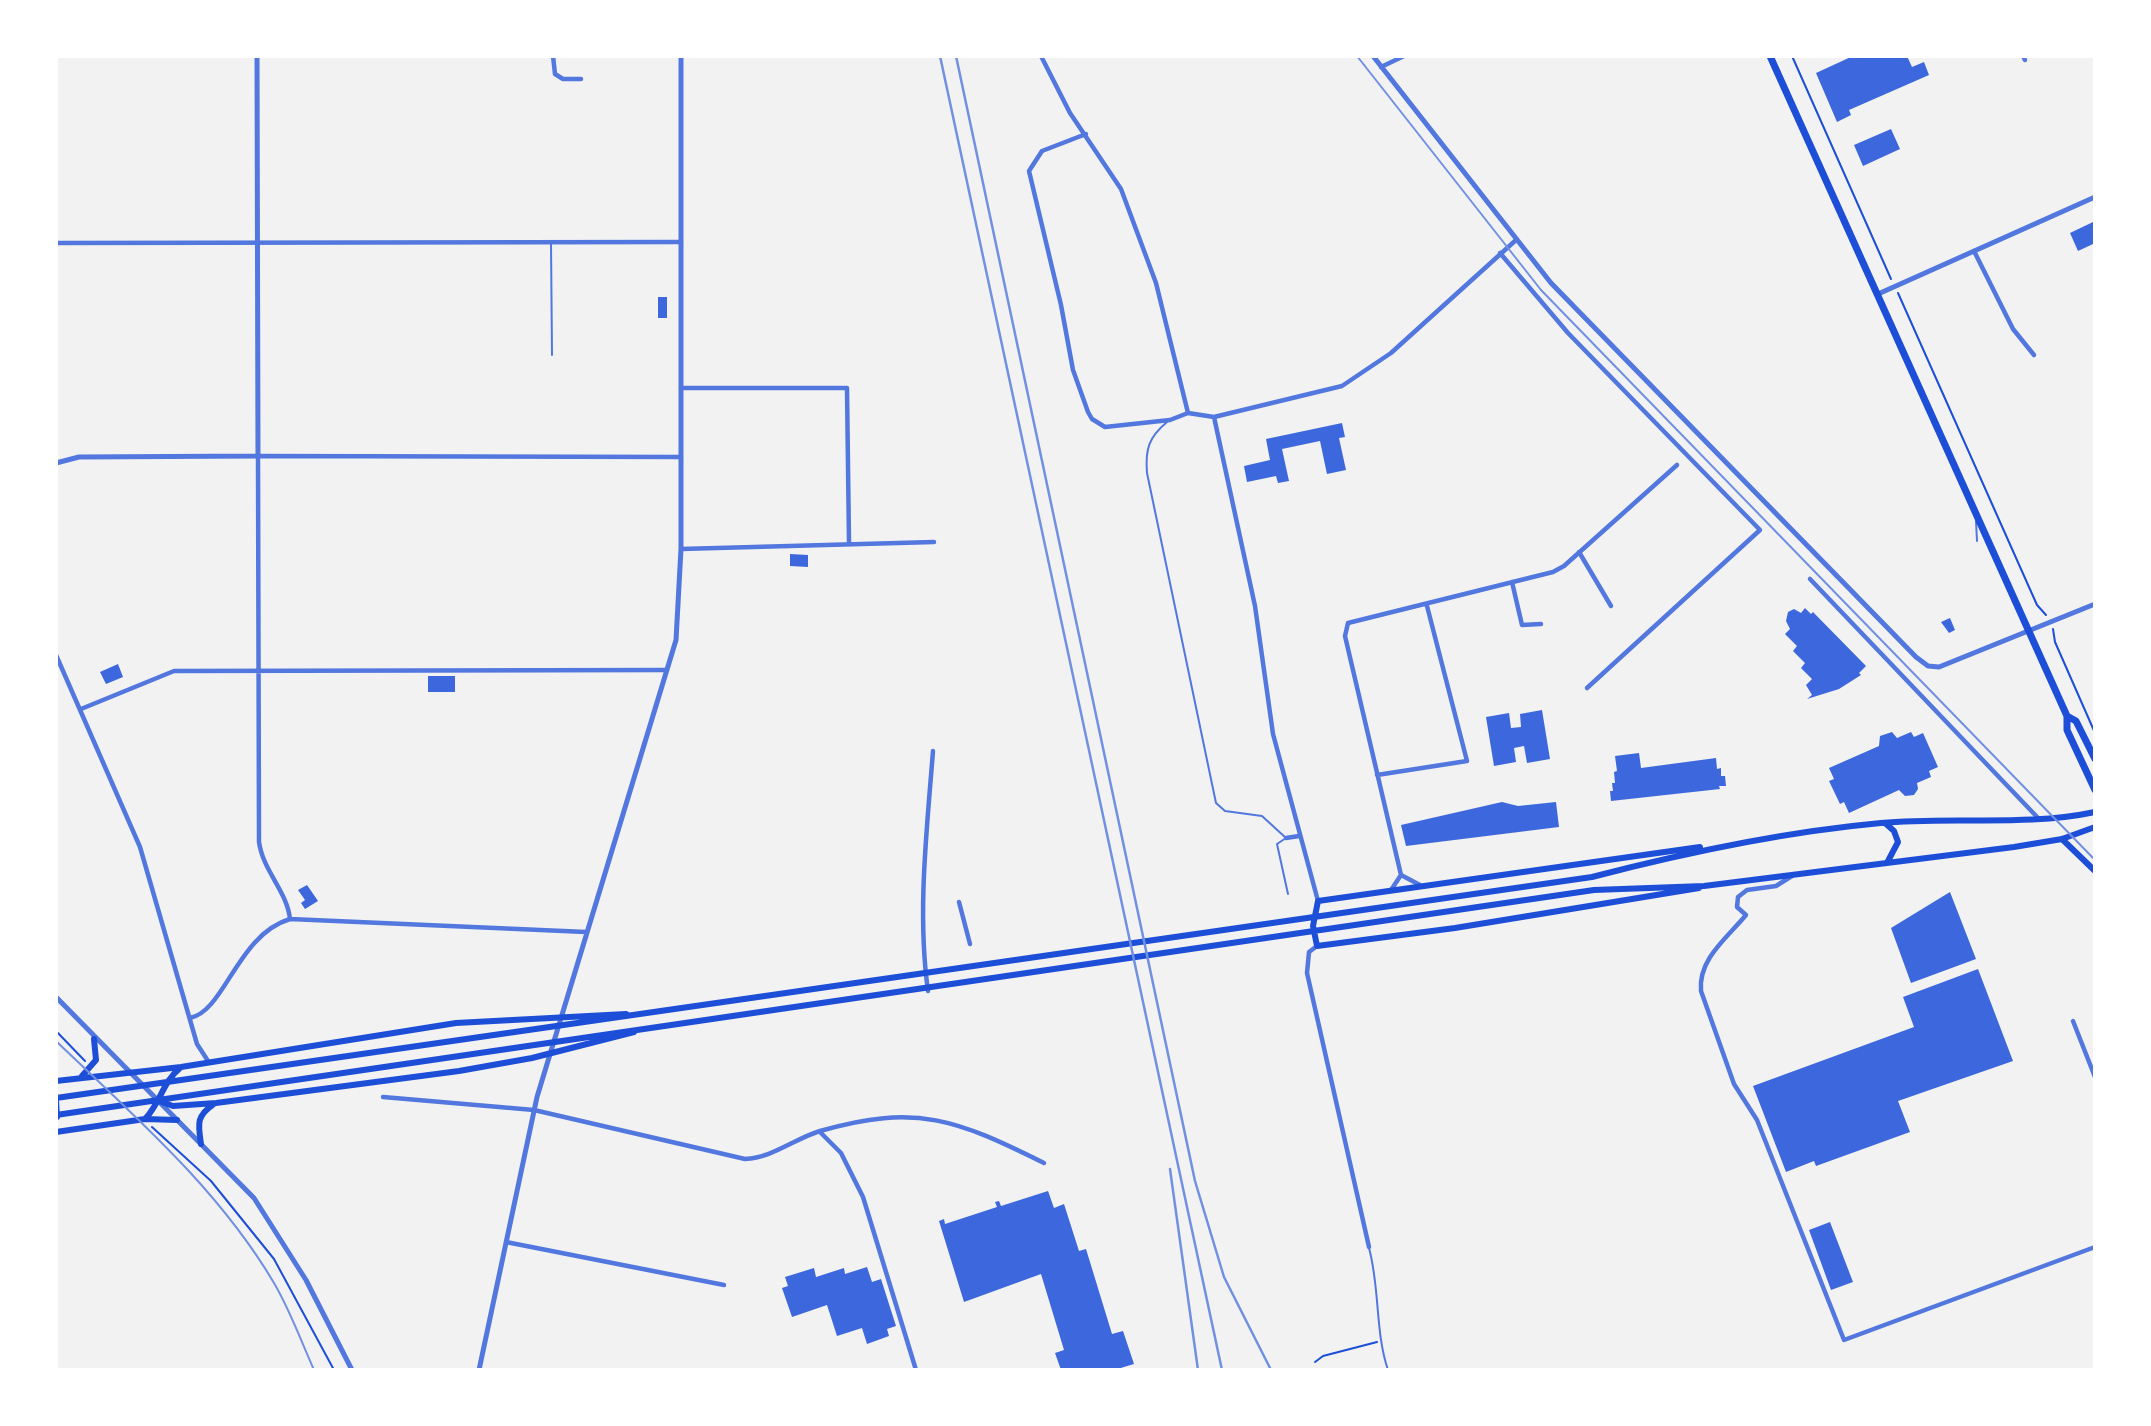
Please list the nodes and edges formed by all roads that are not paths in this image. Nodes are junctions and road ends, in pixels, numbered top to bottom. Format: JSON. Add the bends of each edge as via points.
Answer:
{"nodes":[{"id":1,"x":257,"y":56,"type":"edge"},
{"id":2,"x":553,"y":56,"type":"edge"},
{"id":3,"x":681,"y":56,"type":"edge"},
{"id":4,"x":1041,"y":56,"type":"edge"},
{"id":5,"x":1373,"y":56,"type":"edge"},
{"id":6,"x":1404,"y":56,"type":"edge"},
{"id":7,"x":1770,"y":56,"type":"edge"},
{"id":8,"x":1381,"y":67,"type":"junction"},
{"id":9,"x":581,"y":79,"type":"dead end"},
{"id":10,"x":1086,"y":134,"type":"junction"},
{"id":11,"x":2095,"y":197,"type":"edge"},
{"id":12,"x":1516,"y":240,"type":"junction"},
{"id":13,"x":551,"y":242,"type":"junction"},
{"id":14,"x":681,"y":242,"type":"junction"},
{"id":15,"x":56,"y":243,"type":"edge"},
{"id":16,"x":257,"y":243,"type":"junction"},
{"id":17,"x":1974,"y":250,"type":"junction"},
{"id":18,"x":1500,"y":253,"type":"junction"},
{"id":19,"x":1878,"y":294,"type":"junction"},
{"id":20,"x":552,"y":355,"type":"dead end"},
{"id":21,"x":2034,"y":355,"type":"dead end"},
{"id":22,"x":681,"y":388,"type":"junction"},
{"id":23,"x":1188,"y":413,"type":"junction"},
{"id":24,"x":1214,"y":417,"type":"junction"},
{"id":25,"x":1170,"y":420,"type":"junction"},
{"id":26,"x":258,"y":456,"type":"junction"},
{"id":27,"x":681,"y":457,"type":"junction"},
{"id":28,"x":56,"y":463,"type":"edge"},
{"id":29,"x":1676,"y":466,"type":"dead end"},
{"id":30,"x":1976,"y":509,"type":"junction"},
{"id":31,"x":1977,"y":541,"type":"dead end"},
{"id":32,"x":934,"y":542,"type":"dead end"},
{"id":33,"x":849,"y":543,"type":"junction"},
{"id":34,"x":681,"y":549,"type":"junction"},
{"id":35,"x":1579,"y":552,"type":"junction"},
{"id":36,"x":1811,"y":579,"type":"dead end"},
{"id":37,"x":1512,"y":582,"type":"junction"},
{"id":38,"x":2095,"y":604,"type":"edge"},
{"id":39,"x":1427,"y":606,"type":"junction"},
{"id":40,"x":1611,"y":606,"type":"dead end"},
{"id":41,"x":1541,"y":624,"type":"dead end"},
{"id":42,"x":2028,"y":630,"type":"junction"},
{"id":43,"x":56,"y":655,"type":"edge"},
{"id":44,"x":257,"y":670,"type":"junction"},
{"id":45,"x":668,"y":670,"type":"junction"},
{"id":46,"x":1587,"y":688,"type":"dead end"},
{"id":47,"x":80,"y":709,"type":"junction"},
{"id":48,"x":2067,"y":716,"type":"junction"},
{"id":49,"x":933,"y":751,"type":"dead end"},
{"id":50,"x":2095,"y":758,"type":"edge"},
{"id":51,"x":1377,"y":775,"type":"junction"},
{"id":52,"x":2095,"y":790,"type":"edge"},
{"id":53,"x":2095,"y":812,"type":"edge"},
{"id":54,"x":2039,"y":819,"type":"junction"},
{"id":55,"x":1884,"y":822,"type":"junction"},
{"id":56,"x":2095,"y":827,"type":"edge"},
{"id":57,"x":1300,"y":836,"type":"junction"},
{"id":58,"x":1286,"y":838,"type":"junction"},
{"id":59,"x":2062,"y":839,"type":"junction"},
{"id":60,"x":1731,"y":843,"type":"junction"},
{"id":61,"x":1888,"y":861,"type":"junction"},
{"id":62,"x":2095,"y":871,"type":"edge"},
{"id":63,"x":1401,"y":875,"type":"junction"},
{"id":64,"x":1792,"y":876,"type":"junction"},
{"id":65,"x":1420,"y":885,"type":"junction"},
{"id":66,"x":1704,"y":886,"type":"junction"},
{"id":67,"x":1391,"y":891,"type":"junction"},
{"id":68,"x":1288,"y":894,"type":"dead end"},
{"id":69,"x":959,"y":901,"type":"dead end"},
{"id":70,"x":1318,"y":901,"type":"junction"},
{"id":71,"x":290,"y":919,"type":"junction"},
{"id":72,"x":586,"y":932,"type":"junction"},
{"id":73,"x":970,"y":944,"type":"dead end"},
{"id":74,"x":1317,"y":946,"type":"junction"},
{"id":75,"x":928,"y":991,"type":"dead end"},
{"id":76,"x":56,"y":997,"type":"edge"},
{"id":77,"x":667,"y":1012,"type":"junction"},
{"id":78,"x":190,"y":1018,"type":"junction"},
{"id":79,"x":2073,"y":1021,"type":"dead end"},
{"id":80,"x":667,"y":1024,"type":"junction"},
{"id":81,"x":94,"y":1039,"type":"junction"},
{"id":82,"x":208,"y":1061,"type":"junction"},
{"id":83,"x":181,"y":1067,"type":"junction"},
{"id":84,"x":129,"y":1074,"type":"junction"},
{"id":85,"x":80,"y":1077,"type":"junction"},
{"id":86,"x":2095,"y":1077,"type":"edge"},
{"id":87,"x":56,"y":1081,"type":"edge"},
{"id":88,"x":383,"y":1097,"type":"dead end"},
{"id":89,"x":56,"y":1099,"type":"edge"},
{"id":90,"x":158,"y":1101,"type":"junction"},
{"id":91,"x":216,"y":1103,"type":"junction"},
{"id":92,"x":534,"y":1110,"type":"junction"},
{"id":93,"x":56,"y":1117,"type":"edge"},
{"id":94,"x":145,"y":1119,"type":"junction"},
{"id":95,"x":177,"y":1120,"type":"junction"},
{"id":96,"x":820,"y":1131,"type":"junction"},
{"id":97,"x":56,"y":1132,"type":"edge"},
{"id":98,"x":201,"y":1144,"type":"junction"},
{"id":99,"x":1044,"y":1163,"type":"dead end"},
{"id":100,"x":506,"y":1242,"type":"junction"},
{"id":101,"x":1369,"y":1247,"type":"joint"},
{"id":102,"x":2095,"y":1247,"type":"edge"},
{"id":103,"x":724,"y":1285,"type":"dead end"},
{"id":104,"x":352,"y":1370,"type":"edge"},
{"id":105,"x":479,"y":1370,"type":"edge"},
{"id":106,"x":916,"y":1370,"type":"edge"},
{"id":107,"x":1388,"y":1370,"type":"edge"}],
"edges":[{"from":1,"to":16,"type":"street"},
{"from":2,"to":9,"type":"street","via":[[555,74]]},
{"from":3,"to":14,"type":"street"},
{"from":4,"to":10,"type":"street","via":[[1056,90]]},
{"from":5,"to":8,"type":"street"},
{"from":6,"to":8,"type":"street"},
{"from":7,"to":19,"type":"highway"},
{"from":8,"to":12,"type":"street"},
{"from":10,"to":23,"type":"street","via":[[1131,213],[1156,283]]},
{"from":10,"to":25,"type":"street","via":[[1042,151],[1029,171],[1073,370],[1088,412],[1098,424]]},
{"from":11,"to":17,"type":"street"},
{"from":12,"to":18,"type":"street"},
{"from":12,"to":42,"type":"street","via":[[1551,283],[1916,657],[1939,667]]},
{"from":13,"to":14,"type":"street"},
{"from":13,"to":16,"type":"street"},
{"from":13,"to":20,"type":"lane"},
{"from":14,"to":22,"type":"street"},
{"from":15,"to":16,"type":"street"},
{"from":16,"to":26,"type":"street"},
{"from":17,"to":19,"type":"street"},
{"from":17,"to":21,"type":"street","via":[[2013,329]]},
{"from":18,"to":24,"type":"street","via":[[1368,371],[1342,386]]},
{"from":18,"to":46,"type":"street","via":[[1568,333],[1760,530]]},
{"from":19,"to":30,"type":"highway"},
{"from":22,"to":27,"type":"street"},
{"from":22,"to":33,"type":"street","via":[[847,388]]},
{"from":23,"to":24,"type":"street"},
{"from":23,"to":25,"type":"street"},
{"from":24,"to":57,"type":"street","via":[[1255,606],[1273,734]]},
{"from":25,"to":58,"type":"lane","via":[[1147,446],[1147,472],[1216,803],[1225,811],[1262,816]]},
{"from":26,"to":27,"type":"street"},
{"from":26,"to":28,"type":"street","via":[[79,457]]},
{"from":26,"to":44,"type":"street"},
{"from":27,"to":34,"type":"street"},
{"from":29,"to":35,"type":"street"},
{"from":30,"to":31,"type":"lane"},
{"from":30,"to":42,"type":"highway"},
{"from":32,"to":33,"type":"street"},
{"from":33,"to":34,"type":"street"},
{"from":34,"to":45,"type":"street","via":[[679,621]]},
{"from":35,"to":37,"type":"street","via":[[1553,572]]},
{"from":35,"to":40,"type":"street"},
{"from":36,"to":54,"type":"street"},
{"from":37,"to":39,"type":"street"},
{"from":37,"to":41,"type":"street","via":[[1522,625]]},
{"from":38,"to":42,"type":"street"},
{"from":39,"to":51,"type":"street","via":[[1348,623],[1344,629]]},
{"from":39,"to":51,"type":"street","via":[[1467,761]]},
{"from":42,"to":48,"type":"highway"},
{"from":43,"to":47,"type":"street"},
{"from":44,"to":45,"type":"street"},
{"from":44,"to":47,"type":"street","via":[[174,671]]},
{"from":44,"to":71,"type":"street","via":[[259,842],[264,865],[287,904]]},
{"from":45,"to":72,"type":"street"},
{"from":47,"to":78,"type":"street","via":[[141,849]]},
{"from":48,"to":50,"type":"highway","via":[[2076,721]]},
{"from":48,"to":52,"type":"highway","via":[[2067,730]]},
{"from":49,"to":75,"type":"street","via":[[926,834]]},
{"from":51,"to":63,"type":"street"},
{"from":53,"to":54,"type":"main road"},
{"from":54,"to":55,"type":"main road"},
{"from":55,"to":60,"type":"main road"},
{"from":55,"to":61,"type":"main road","via":[[1898,836],[1897,848]]},
{"from":56,"to":59,"type":"main road"},
{"from":57,"to":58,"type":"street"},
{"from":57,"to":70,"type":"street"},
{"from":58,"to":68,"type":"lane","via":[[1277,844]]},
{"from":59,"to":61,"type":"main road"},
{"from":59,"to":62,"type":"main road"},
{"from":60,"to":65,"type":"main road"},
{"from":60,"to":77,"type":"main road","via":[[1592,877]]},
{"from":61,"to":64,"type":"main road"},
{"from":63,"to":65,"type":"street"},
{"from":63,"to":67,"type":"street"},
{"from":64,"to":66,"type":"main road"},
{"from":64,"to":102,"type":"street","via":[[1776,886],[1747,890],[1738,897],[1737,907],[1745,915],[1705,964],[1701,991],[1734,1084],[1757,1120],[1843,1340]]},
{"from":65,"to":67,"type":"main road"},
{"from":66,"to":74,"type":"main road"},
{"from":66,"to":80,"type":"main road","via":[[1594,890]]},
{"from":67,"to":70,"type":"main road"},
{"from":69,"to":73,"type":"street"},
{"from":70,"to":74,"type":"main road","via":[[1313,926]]},
{"from":71,"to":72,"type":"street"},
{"from":71,"to":78,"type":"street","via":[[258,936],[205,1011]]},
{"from":72,"to":92,"type":"street"},
{"from":74,"to":101,"type":"street","via":[[1309,952],[1307,972]]},
{"from":76,"to":81,"type":"street"},
{"from":77,"to":82,"type":"main road","via":[[456,1023]]},
{"from":77,"to":89,"type":"main road"},
{"from":78,"to":82,"type":"street","via":[[199,1052]]},
{"from":79,"to":86,"type":"street"},
{"from":80,"to":91,"type":"main road","via":[[490,1067]]},
{"from":80,"to":93,"type":"main road"},
{"from":81,"to":84,"type":"street"},
{"from":81,"to":85,"type":"main road","via":[[96,1060]]},
{"from":82,"to":83,"type":"main road"},
{"from":83,"to":84,"type":"main road"},
{"from":83,"to":90,"type":"main road","via":[[167,1078]]},
{"from":84,"to":85,"type":"main road"},
{"from":84,"to":90,"type":"street"},
{"from":85,"to":87,"type":"main road"},
{"from":88,"to":92,"type":"street"},
{"from":89,"to":93,"type":"main road"},
{"from":90,"to":91,"type":"main road","via":[[173,1106]]},
{"from":90,"to":94,"type":"main road"},
{"from":90,"to":95,"type":"street"},
{"from":91,"to":98,"type":"main road","via":[[203,1111],[197,1123]]},
{"from":92,"to":96,"type":"street","via":[[745,1159],[768,1155]]},
{"from":92,"to":100,"type":"street"},
{"from":94,"to":95,"type":"main road"},
{"from":94,"to":97,"type":"main road"},
{"from":95,"to":98,"type":"street"},
{"from":96,"to":99,"type":"street","via":[[888,1117],[918,1117],[965,1125]]},
{"from":96,"to":106,"type":"street","via":[[841,1153],[863,1197]]},
{"from":98,"to":104,"type":"street","via":[[263,1211],[306,1280]]},
{"from":100,"to":103,"type":"street"},
{"from":100,"to":105,"type":"street"},
{"from":101,"to":107,"type":"lane"}]}
